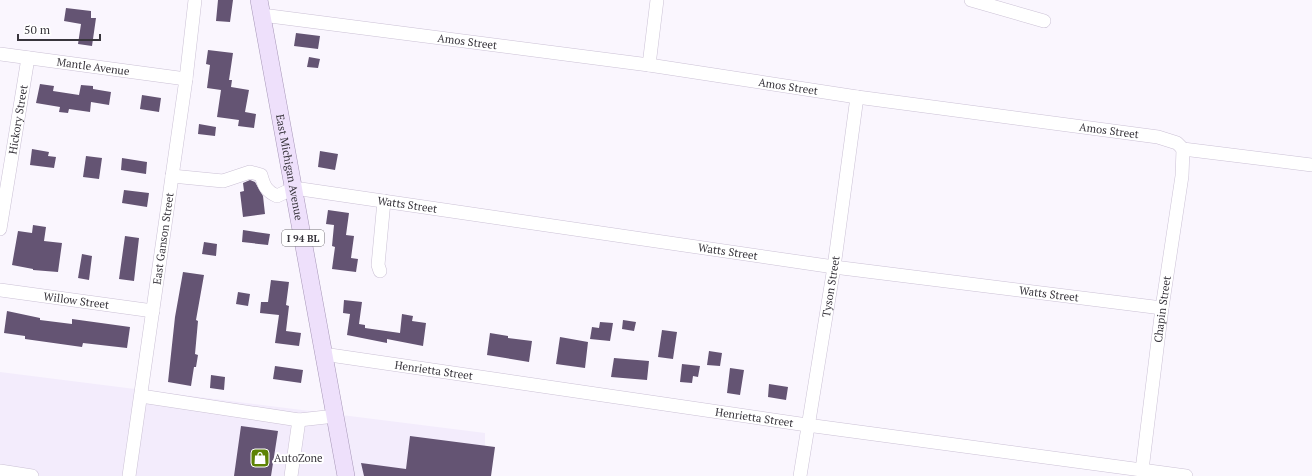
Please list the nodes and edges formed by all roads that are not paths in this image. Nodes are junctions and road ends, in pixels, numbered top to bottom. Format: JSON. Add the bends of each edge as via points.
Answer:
{"nodes":[{"id":1,"x":195,"y":0,"type":"edge"},
{"id":2,"x":657,"y":0,"type":"edge"},
{"id":3,"x":971,"y":0,"type":"edge"},
{"id":4,"x":260,"y":8,"type":"edge"},
{"id":5,"x":1044,"y":21,"type":"dead end"},
{"id":6,"x":0,"y":54,"type":"edge"},
{"id":7,"x":28,"y":58,"type":"junction"},
{"id":8,"x":649,"y":65,"type":"junction"},
{"id":9,"x":186,"y":79,"type":"junction"},
{"id":10,"x":857,"y":97,"type":"junction"},
{"id":11,"x":1183,"y":149,"type":"junction"},
{"id":12,"x":1312,"y":165,"type":"edge"},
{"id":13,"x":172,"y":176,"type":"junction"},
{"id":14,"x":294,"y":188,"type":"junction"},
{"id":15,"x":384,"y":201,"type":"junction"},
{"id":16,"x":0,"y":228,"type":"edge"},
{"id":17,"x":834,"y":267,"type":"junction"},
{"id":18,"x":380,"y":271,"type":"dead end"},
{"id":19,"x":0,"y":290,"type":"edge"},
{"id":20,"x":1162,"y":308,"type":"junction"},
{"id":21,"x":153,"y":311,"type":"junction"},
{"id":22,"x":323,"y":354,"type":"junction"},
{"id":23,"x":141,"y":396,"type":"junction"},
{"id":24,"x":335,"y":416,"type":"junction"},
{"id":25,"x":299,"y":420,"type":"junction"},
{"id":26,"x":807,"y":425,"type":"junction"},
{"id":27,"x":1142,"y":470,"type":"junction"},
{"id":28,"x":0,"y":471,"type":"edge"},
{"id":29,"x":32,"y":476,"type":"edge"},
{"id":30,"x":129,"y":476,"type":"edge"},
{"id":31,"x":291,"y":476,"type":"edge"},
{"id":32,"x":346,"y":476,"type":"edge"},
{"id":33,"x":800,"y":476,"type":"edge"},
{"id":34,"x":1186,"y":476,"type":"edge"}],
"edges":[{"from":1,"to":9,"type":"street","name":"East Ganson Street"},
{"from":2,"to":8,"type":"street"},
{"from":3,"to":5,"type":"street"},
{"from":4,"to":8,"type":"street","name":"Amos Street"},
{"from":4,"to":14,"type":"main road","name":"East Michigan Avenue","number":"I 94 BL"},
{"from":6,"to":7,"type":"street","name":"Mantle Avenue"},
{"from":7,"to":9,"type":"street","name":"Mantle Avenue"},
{"from":7,"to":16,"type":"street","name":"Hickory Street"},
{"from":8,"to":10,"type":"street","name":"Amos Street"},
{"from":9,"to":13,"type":"street","name":"East Ganson Street"},
{"from":10,"to":11,"type":"street","name":"Amos Street","via":[[1158,137],[1176,143]]},
{"from":10,"to":17,"type":"street","name":"Tyson Street"},
{"from":11,"to":12,"type":"street","name":"Amos Street"},
{"from":11,"to":20,"type":"street","name":"Chapin Street","via":[[1182,176]]},
{"from":13,"to":14,"type":"street","via":[[223,180],[250,172],[261,175],[265,188],[277,196]]},
{"from":13,"to":21,"type":"street","name":"East Ganson Street"},
{"from":14,"to":15,"type":"street","name":"Watts Street"},
{"from":14,"to":22,"type":"main road","name":"East Michigan Avenue","number":"I 94 BL"},
{"from":15,"to":17,"type":"street","name":"Watts Street"},
{"from":15,"to":18,"type":"street","via":[[378,265]]},
{"from":17,"to":20,"type":"street","name":"Watts Street"},
{"from":17,"to":26,"type":"street","name":"Tyson Street"},
{"from":19,"to":21,"type":"street","name":"Willow Street"},
{"from":20,"to":27,"type":"street","name":"Chapin Street"},
{"from":21,"to":23,"type":"street","name":"East Ganson Street"},
{"from":22,"to":24,"type":"main road","name":"East Michigan Avenue","number":"I 94 BL"},
{"from":22,"to":26,"type":"street","name":"Henrietta Street"},
{"from":23,"to":25,"type":"street"},
{"from":23,"to":30,"type":"street","name":"East Ganson Street"},
{"from":24,"to":25,"type":"street"},
{"from":24,"to":32,"type":"main road","name":"East Michigan Avenue","number":"I 94 BL"},
{"from":25,"to":31,"type":"street"},
{"from":26,"to":27,"type":"street","name":"Henrietta Street"},
{"from":26,"to":33,"type":"street","name":"Tyson Street"},
{"from":27,"to":34,"type":"street","name":"Henrietta Street"},
{"from":28,"to":29,"type":"street"}]}
